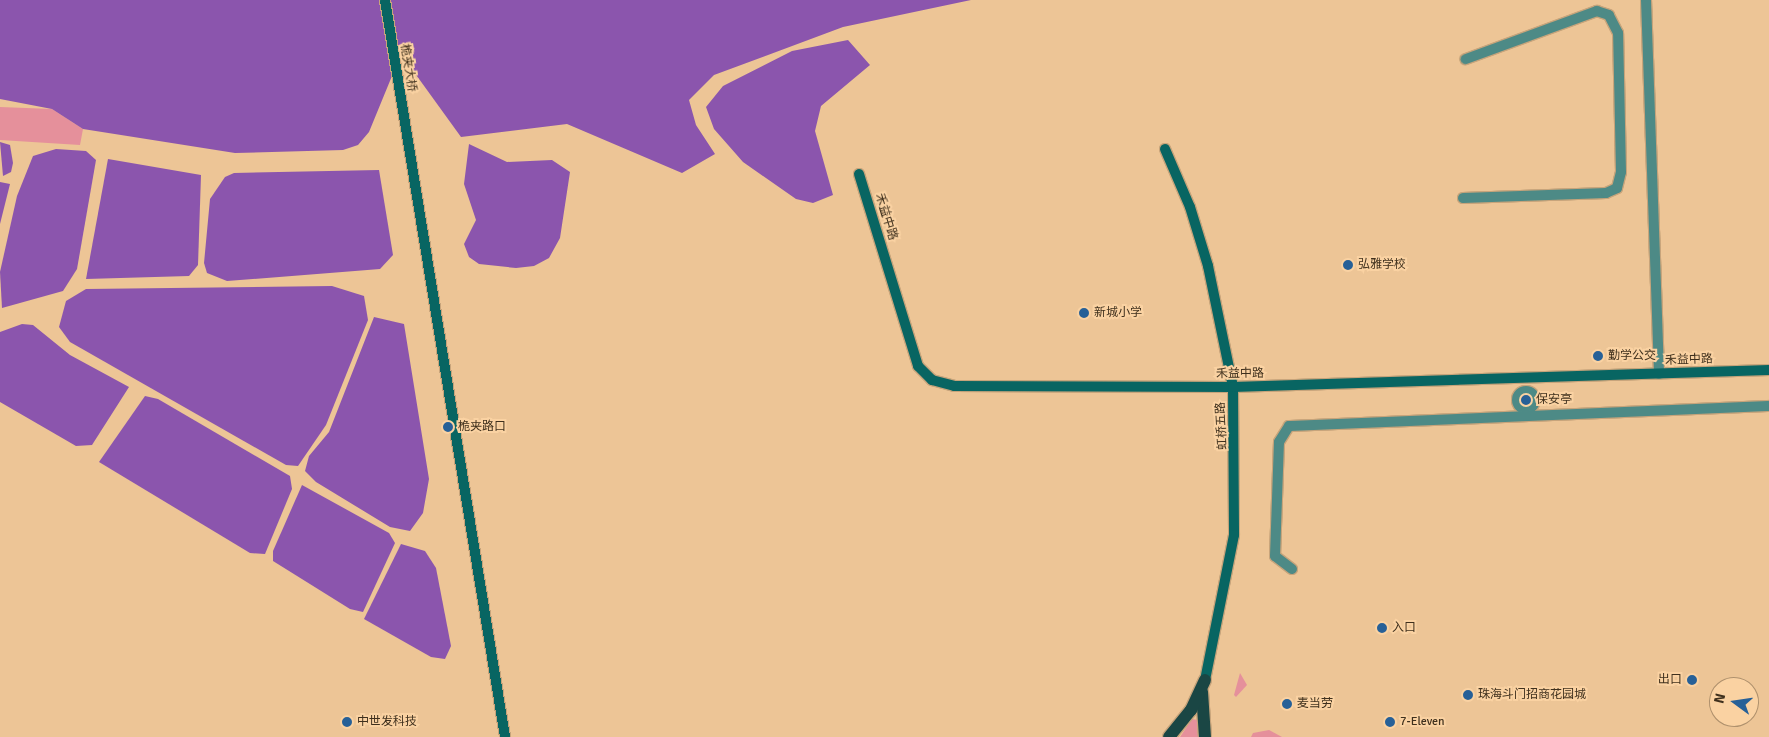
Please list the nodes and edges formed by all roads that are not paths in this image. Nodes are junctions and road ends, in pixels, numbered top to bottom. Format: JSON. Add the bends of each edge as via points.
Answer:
{"nodes":[{"id":1,"x":385,"y":0,"type":"edge"},
{"id":2,"x":1598,"y":0,"type":"edge"},
{"id":3,"x":1646,"y":0,"type":"edge"},
{"id":4,"x":1597,"y":11,"type":"junction"},
{"id":5,"x":1466,"y":59,"type":"dead end"},
{"id":6,"x":1165,"y":149,"type":"dead end"},
{"id":7,"x":859,"y":174,"type":"dead end"},
{"id":8,"x":1463,"y":198,"type":"dead end"},
{"id":9,"x":1769,"y":370,"type":"edge"},
{"id":10,"x":1659,"y":374,"type":"junction"},
{"id":11,"x":1526,"y":378,"type":"junction"},
{"id":12,"x":1233,"y":387,"type":"junction"},
{"id":13,"x":1769,"y":406,"type":"edge"},
{"id":14,"x":1526,"y":413,"type":"junction"},
{"id":15,"x":1292,"y":569,"type":"dead end"},
{"id":16,"x":1205,"y":680,"type":"junction"},
{"id":17,"x":505,"y":737,"type":"edge"},
{"id":18,"x":1169,"y":737,"type":"edge"},
{"id":19,"x":1205,"y":737,"type":"edge"}],
"edges":[{"from":1,"to":17,"type":"street","name":"桅夹大桥"},
{"from":2,"to":4,"type":"street"},
{"from":3,"to":10,"type":"street"},
{"from":4,"to":5,"type":"street"},
{"from":4,"to":8,"type":"street","via":[[1612,18],[1618,34],[1621,172],[1617,188],[1601,194]]},
{"from":6,"to":12,"type":"street","name":"虹桥五路","via":[[1190,207],[1208,266]]},
{"from":7,"to":12,"type":"street","name":"禾益中路","via":[[918,366],[932,380],[954,386]]},
{"from":9,"to":10,"type":"street","name":"禾益中路"},
{"from":10,"to":11,"type":"street","name":"禾益中路"},
{"from":11,"to":12,"type":"street","name":"禾益中路"},
{"from":11,"to":14,"type":"street","via":[[1526,391],[1517,401]]},
{"from":12,"to":16,"type":"street","name":"虹桥五路","via":[[1234,535]]},
{"from":13,"to":14,"type":"street"},
{"from":14,"to":15,"type":"street","via":[[1289,426],[1279,442],[1275,556]]},
{"from":16,"to":18,"type":"main road","via":[[1191,710]]},
{"from":16,"to":19,"type":"main road"}]}
